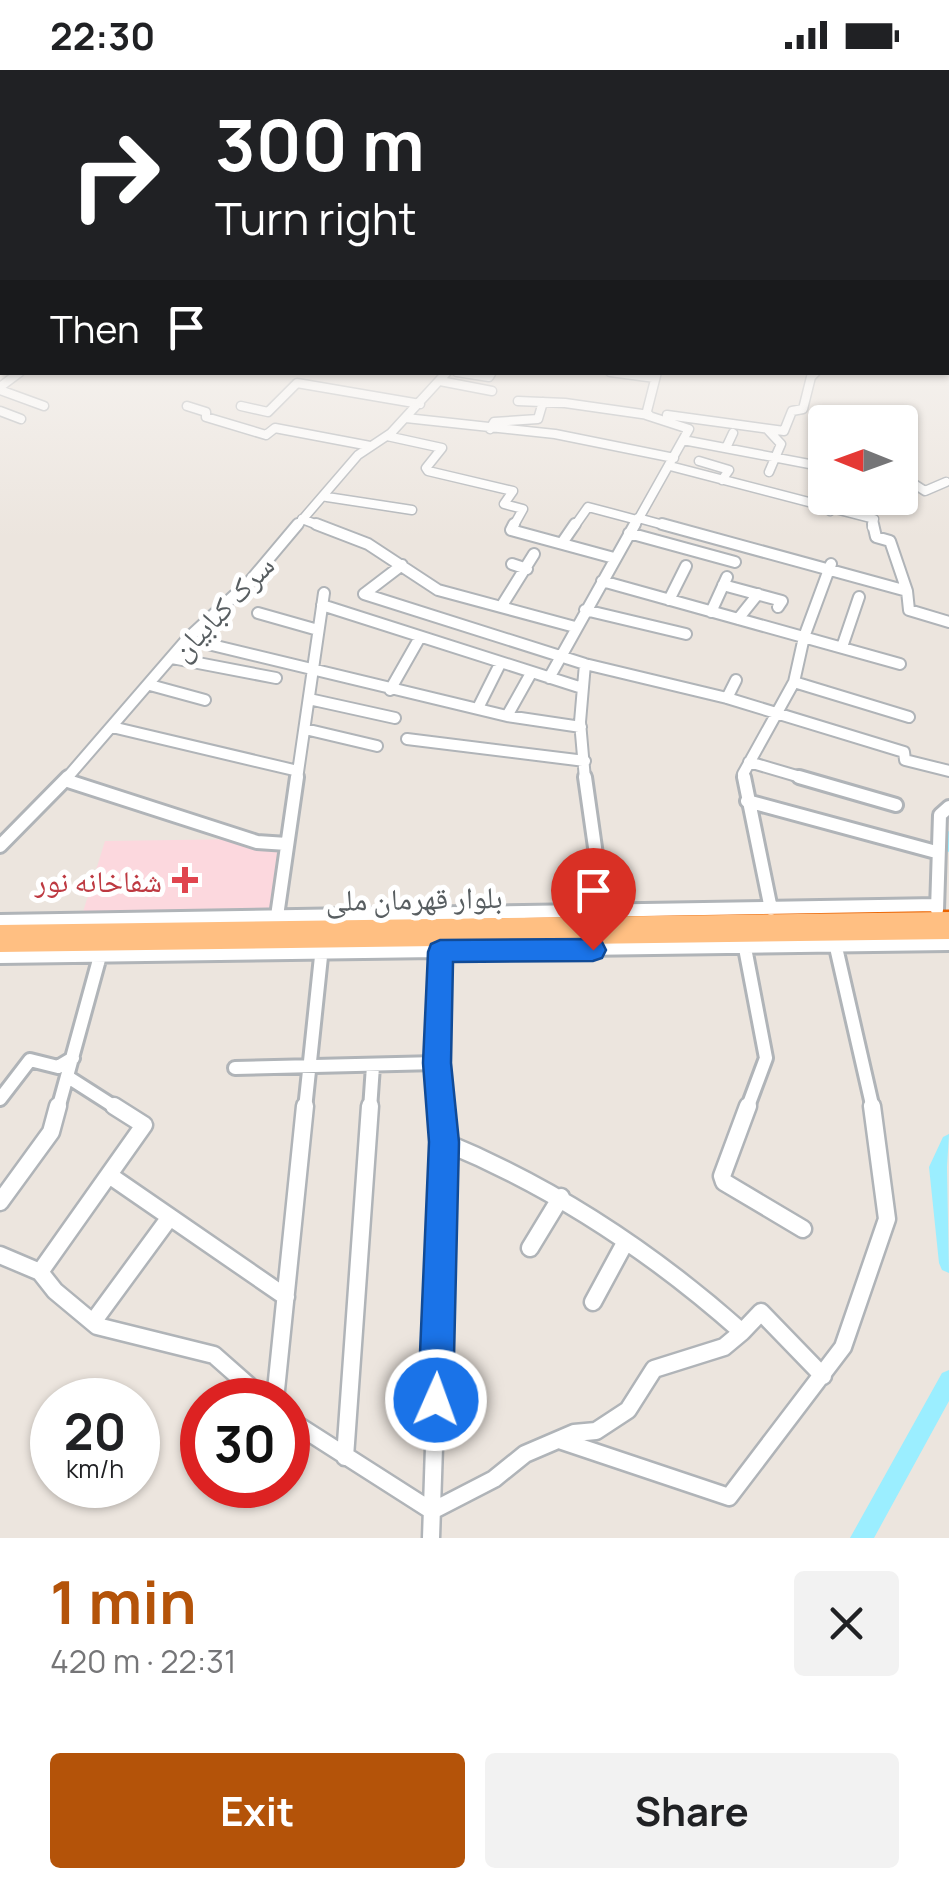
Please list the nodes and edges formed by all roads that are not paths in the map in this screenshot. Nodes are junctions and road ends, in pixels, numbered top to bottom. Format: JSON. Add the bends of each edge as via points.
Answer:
{"nodes":[{"id":1,"x":33,"y":402,"type":"edge"},
{"id":2,"x":278,"y":402,"type":"edge"},
{"id":3,"x":406,"y":402,"type":"edge"},
{"id":4,"x":422,"y":402,"type":"edge"},
{"id":5,"x":531,"y":402,"type":"edge"},
{"id":6,"x":543,"y":402,"type":"junction"},
{"id":7,"x":649,"y":402,"type":"edge"},
{"id":8,"x":805,"y":402,"type":"edge"},
{"id":9,"x":420,"y":404,"type":"junction"},
{"id":10,"x":44,"y":406,"type":"dead end"},
{"id":11,"x":188,"y":406,"type":"dead end"},
{"id":12,"x":241,"y":406,"type":"dead end"},
{"id":13,"x":0,"y":411,"type":"edge"},
{"id":14,"x":646,"y":415,"type":"junction"},
{"id":15,"x":406,"y":418,"type":"junction"},
{"id":16,"x":21,"y":419,"type":"dead end"},
{"id":17,"x":768,"y":426,"type":"junction"},
{"id":18,"x":490,"y":430,"type":"junction"},
{"id":19,"x":733,"y":433,"type":"dead end"},
{"id":20,"x":387,"y":436,"type":"junction"},
{"id":21,"x":683,"y":440,"type":"junction"},
{"id":22,"x":370,"y":446,"type":"junction"},
{"id":23,"x":726,"y":448,"type":"junction"},
{"id":24,"x":775,"y":458,"type":"junction"},
{"id":25,"x":699,"y":461,"type":"dead end"},
{"id":26,"x":672,"y":462,"type":"junction"},
{"id":27,"x":808,"y":464,"type":"edge"},
{"id":28,"x":769,"y":472,"type":"dead end"},
{"id":29,"x":722,"y":480,"type":"junction"},
{"id":30,"x":946,"y":482,"type":"dead end"},
{"id":31,"x":918,"y":486,"type":"edge"},
{"id":32,"x":326,"y":496,"type":"junction"},
{"id":33,"x":808,"y":505,"type":"edge"},
{"id":34,"x":412,"y":510,"type":"dead end"},
{"id":35,"x":852,"y":515,"type":"edge"},
{"id":36,"x":637,"y":519,"type":"junction"},
{"id":37,"x":302,"y":520,"type":"junction"},
{"id":38,"x":629,"y":533,"type":"junction"},
{"id":39,"x":562,"y":543,"type":"junction"},
{"id":40,"x":534,"y":554,"type":"dead end"},
{"id":41,"x":614,"y":558,"type":"junction"},
{"id":42,"x":734,"y":562,"type":"dead end"},
{"id":43,"x":512,"y":564,"type":"dead end"},
{"id":44,"x":402,"y":565,"type":"junction"},
{"id":45,"x":686,"y":566,"type":"dead end"},
{"id":46,"x":528,"y":568,"type":"junction"},
{"id":47,"x":829,"y":568,"type":"junction"},
{"id":48,"x":602,"y":581,"type":"junction"},
{"id":49,"x":907,"y":592,"type":"junction"},
{"id":50,"x":758,"y":594,"type":"junction"},
{"id":51,"x":859,"y":597,"type":"dead end"},
{"id":52,"x":669,"y":600,"type":"junction"},
{"id":53,"x":501,"y":607,"type":"junction"},
{"id":54,"x":778,"y":607,"type":"dead end"},
{"id":55,"x":585,"y":610,"type":"junction"},
{"id":56,"x":711,"y":612,"type":"junction"},
{"id":57,"x":258,"y":613,"type":"dead end"},
{"id":58,"x":738,"y":619,"type":"junction"},
{"id":59,"x":949,"y":622,"type":"edge"},
{"id":60,"x":576,"y":627,"type":"junction"},
{"id":61,"x":318,"y":630,"type":"junction"},
{"id":62,"x":686,"y":634,"type":"dead end"},
{"id":63,"x":804,"y":638,"type":"junction"},
{"id":64,"x":186,"y":639,"type":"junction"},
{"id":65,"x":419,"y":639,"type":"junction"},
{"id":66,"x":842,"y":647,"type":"junction"},
{"id":67,"x":560,"y":654,"type":"junction"},
{"id":68,"x":172,"y":658,"type":"junction"},
{"id":69,"x":500,"y":664,"type":"junction"},
{"id":70,"x":584,"y":664,"type":"junction"},
{"id":71,"x":900,"y":664,"type":"dead end"},
{"id":72,"x":313,"y":670,"type":"junction"},
{"id":73,"x":530,"y":675,"type":"junction"},
{"id":74,"x":276,"y":678,"type":"dead end"},
{"id":75,"x":549,"y":678,"type":"junction"},
{"id":76,"x":736,"y":680,"type":"dead end"},
{"id":77,"x":794,"y":682,"type":"junction"},
{"id":78,"x":150,"y":685,"type":"junction"},
{"id":79,"x":580,"y":687,"type":"junction"},
{"id":80,"x":390,"y":690,"type":"junction"},
{"id":81,"x":727,"y":698,"type":"junction"},
{"id":82,"x":309,"y":699,"type":"junction"},
{"id":83,"x":206,"y":700,"type":"dead end"},
{"id":84,"x":478,"y":708,"type":"junction"},
{"id":85,"x":776,"y":712,"type":"junction"},
{"id":86,"x":507,"y":716,"type":"junction"},
{"id":87,"x":909,"y":717,"type":"dead end"},
{"id":88,"x":394,"y":718,"type":"dead end"},
{"id":89,"x":581,"y":726,"type":"junction"},
{"id":90,"x":112,"y":727,"type":"junction"},
{"id":91,"x":305,"y":729,"type":"junction"},
{"id":92,"x":407,"y":739,"type":"dead end"},
{"id":93,"x":377,"y":746,"type":"dead end"},
{"id":94,"x":585,"y":761,"type":"junction"},
{"id":95,"x":749,"y":762,"type":"junction"},
{"id":96,"x":298,"y":771,"type":"junction"},
{"id":97,"x":949,"y":771,"type":"edge"},
{"id":98,"x":65,"y":780,"type":"junction"},
{"id":99,"x":747,"y":801,"type":"junction"},
{"id":100,"x":896,"y":805,"type":"dead end"},
{"id":101,"x":949,"y":807,"type":"edge"},
{"id":102,"x":286,"y":844,"type":"junction"},
{"id":103,"x":0,"y":846,"type":"edge"},
{"id":104,"x":936,"y":852,"type":"junction"},
{"id":105,"x":772,"y":909,"type":"junction"},
{"id":106,"x":277,"y":916,"type":"junction"},
{"id":107,"x":0,"y":921,"type":"edge"},
{"id":108,"x":605,"y":924,"type":"junction"},
{"id":109,"x":944,"y":924,"type":"edge"},
{"id":110,"x":0,"y":932,"type":"edge"},
{"id":111,"x":324,"y":934,"type":"junction"},
{"id":112,"x":834,"y":940,"type":"junction"},
{"id":113,"x":0,"y":945,"type":"edge"},
{"id":114,"x":745,"y":948,"type":"junction"},
{"id":115,"x":440,"y":952,"type":"junction"},
{"id":116,"x":100,"y":956,"type":"junction"},
{"id":117,"x":0,"y":957,"type":"edge"},
{"id":118,"x":73,"y":1058,"type":"junction"},
{"id":119,"x":437,"y":1063,"type":"junction"},
{"id":120,"x":310,"y":1066,"type":"junction"},
{"id":121,"x":374,"y":1066,"type":"junction"},
{"id":122,"x":235,"y":1068,"type":"dead end"},
{"id":123,"x":68,"y":1077,"type":"junction"},
{"id":124,"x":0,"y":1098,"type":"edge"},
{"id":125,"x":444,"y":1142,"type":"junction"},
{"id":126,"x":109,"y":1175,"type":"junction"},
{"id":127,"x":562,"y":1197,"type":"junction"},
{"id":128,"x":0,"y":1202,"type":"edge"},
{"id":129,"x":170,"y":1217,"type":"junction"},
{"id":130,"x":803,"y":1229,"type":"dead end"},
{"id":131,"x":626,"y":1241,"type":"junction"},
{"id":132,"x":530,"y":1248,"type":"dead end"},
{"id":133,"x":0,"y":1255,"type":"edge"},
{"id":134,"x":40,"y":1272,"type":"junction"},
{"id":135,"x":286,"y":1297,"type":"junction"},
{"id":136,"x":592,"y":1302,"type":"dead end"},
{"id":137,"x":93,"y":1322,"type":"junction"},
{"id":138,"x":742,"y":1332,"type":"junction"},
{"id":139,"x":823,"y":1376,"type":"junction"},
{"id":140,"x":240,"y":1378,"type":"edge"},
{"id":141,"x":277,"y":1378,"type":"edge"},
{"id":142,"x":310,"y":1434,"type":"edge"},
{"id":143,"x":559,"y":1440,"type":"junction"},
{"id":144,"x":345,"y":1457,"type":"junction"},
{"id":145,"x":432,"y":1511,"type":"junction"},
{"id":146,"x":431,"y":1538,"type":"edge"}],
"edges":[{"from":1,"to":10,"type":"street"},
{"from":2,"to":12,"type":"street","via":[[268,412]]},
{"from":3,"to":9,"type":"street"},
{"from":4,"to":9,"type":"street","name":"سرک کبابیان"},
{"from":5,"to":6,"type":"street"},
{"from":6,"to":14,"type":"street"},
{"from":6,"to":18,"type":"street","via":[[538,419],[494,422]]},
{"from":7,"to":14,"type":"street"},
{"from":8,"to":17,"type":"street","via":[[792,411],[784,431]]},
{"from":9,"to":15,"type":"street","name":"سرک کبابیان"},
{"from":11,"to":22,"type":"street","via":[[266,435],[275,428]]},
{"from":13,"to":16,"type":"street"},
{"from":14,"to":17,"type":"street"},
{"from":14,"to":21,"type":"street","via":[[690,429]]},
{"from":15,"to":18,"type":"street"},
{"from":15,"to":20,"type":"street","name":"سرک کبابیان"},
{"from":17,"to":24,"type":"street","via":[[780,438]]},
{"from":18,"to":26,"type":"street","via":[[555,434]]},
{"from":19,"to":23,"type":"street"},
{"from":20,"to":22,"type":"street","name":"سرک کبابیان"},
{"from":20,"to":39,"type":"street","via":[[442,448],[428,471],[513,491],[504,504],[523,508],[510,530]]},
{"from":21,"to":23,"type":"street"},
{"from":21,"to":26,"type":"street"},
{"from":22,"to":32,"type":"street","name":"سرک کبابیان"},
{"from":23,"to":24,"type":"street"},
{"from":24,"to":27,"type":"street"},
{"from":24,"to":28,"type":"street"},
{"from":25,"to":29,"type":"street","via":[[729,470]]},
{"from":26,"to":29,"type":"street"},
{"from":26,"to":36,"type":"street"},
{"from":29,"to":33,"type":"street"},
{"from":30,"to":31,"type":"street","via":[[925,491]]},
{"from":32,"to":34,"type":"street"},
{"from":32,"to":37,"type":"street","name":"سرک کبابیان"},
{"from":35,"to":49,"type":"street","via":[[874,519],[876,538],[890,541]]},
{"from":36,"to":38,"type":"street"},
{"from":36,"to":39,"type":"street","via":[[588,507]]},
{"from":36,"to":47,"type":"street"},
{"from":37,"to":44,"type":"street","via":[[368,544]]},
{"from":37,"to":64,"type":"street","name":"سرک کبابیان","via":[[250,581]]},
{"from":38,"to":41,"type":"street"},
{"from":38,"to":42,"type":"street"},
{"from":39,"to":41,"type":"street"},
{"from":40,"to":46,"type":"street"},
{"from":41,"to":48,"type":"street"},
{"from":43,"to":46,"type":"street"},
{"from":44,"to":53,"type":"street","via":[[438,590]]},
{"from":44,"to":67,"type":"street","via":[[364,594]]},
{"from":45,"to":52,"type":"street"},
{"from":46,"to":53,"type":"street"},
{"from":47,"to":49,"type":"street"},
{"from":47,"to":63,"type":"street"},
{"from":48,"to":52,"type":"street"},
{"from":48,"to":55,"type":"street"},
{"from":49,"to":59,"type":"street","via":[[909,610]]},
{"from":50,"to":54,"type":"street","via":[[782,601]]},
{"from":50,"to":56,"type":"street","via":[[725,581]]},
{"from":50,"to":58,"type":"street"},
{"from":51,"to":66,"type":"street"},
{"from":52,"to":56,"type":"street"},
{"from":53,"to":60,"type":"street"},
{"from":55,"to":60,"type":"street"},
{"from":55,"to":62,"type":"street"},
{"from":56,"to":58,"type":"street"},
{"from":57,"to":61,"type":"street"},
{"from":58,"to":63,"type":"street"},
{"from":60,"to":67,"type":"street"},
{"from":61,"to":65,"type":"street","via":[[323,599]]},
{"from":61,"to":72,"type":"street"},
{"from":63,"to":66,"type":"street"},
{"from":63,"to":77,"type":"street"},
{"from":64,"to":68,"type":"street","name":"سرک کبابیان"},
{"from":64,"to":72,"type":"street"},
{"from":65,"to":69,"type":"street"},
{"from":65,"to":80,"type":"street"},
{"from":66,"to":71,"type":"street"},
{"from":67,"to":70,"type":"street"},
{"from":67,"to":75,"type":"street"},
{"from":68,"to":74,"type":"street"},
{"from":68,"to":78,"type":"street","name":"سرک کبابیان"},
{"from":69,"to":73,"type":"street"},
{"from":69,"to":84,"type":"street"},
{"from":70,"to":79,"type":"street"},
{"from":70,"to":81,"type":"street"},
{"from":72,"to":80,"type":"street"},
{"from":72,"to":82,"type":"street"},
{"from":73,"to":75,"type":"street"},
{"from":73,"to":86,"type":"street"},
{"from":75,"to":79,"type":"street"},
{"from":76,"to":81,"type":"street"},
{"from":77,"to":85,"type":"street"},
{"from":77,"to":87,"type":"street"},
{"from":78,"to":83,"type":"street"},
{"from":78,"to":90,"type":"street","name":"سرک کبابیان"},
{"from":79,"to":89,"type":"street"},
{"from":80,"to":84,"type":"street"},
{"from":81,"to":85,"type":"street"},
{"from":82,"to":88,"type":"street"},
{"from":82,"to":91,"type":"street"},
{"from":84,"to":86,"type":"street"},
{"from":85,"to":95,"type":"street"},
{"from":85,"to":97,"type":"street"},
{"from":86,"to":89,"type":"street"},
{"from":89,"to":94,"type":"street"},
{"from":90,"to":96,"type":"street"},
{"from":90,"to":98,"type":"street","name":"سرک کبابیان"},
{"from":91,"to":93,"type":"street"},
{"from":91,"to":96,"type":"street"},
{"from":92,"to":94,"type":"street"},
{"from":94,"to":108,"type":"street"},
{"from":95,"to":99,"type":"street"},
{"from":95,"to":100,"type":"street"},
{"from":96,"to":102,"type":"street"},
{"from":98,"to":102,"type":"street","via":[[257,842]]},
{"from":98,"to":103,"type":"street","name":"سرک کبابیان"},
{"from":99,"to":104,"type":"street"},
{"from":99,"to":105,"type":"street"},
{"from":101,"to":104,"type":"street","via":[[940,815]]},
{"from":102,"to":106,"type":"street"},
{"from":104,"to":109,"type":"street"},
{"from":105,"to":108,"type":"street"},
{"from":105,"to":109,"type":"street"},
{"from":106,"to":107,"type":"street"},
{"from":106,"to":111,"type":"street"},
{"from":108,"to":109,"type":"highway","name":"بلوار قهرمان ملی"},
{"from":108,"to":111,"type":"highway","name":"بلوار قهرمان ملی"},
{"from":108,"to":111,"type":"street"},
{"from":108,"to":112,"type":"highway","name":"بلوار قهرمان ملی"},
{"from":109,"to":112,"type":"highway","name":"بلوار قهرمان ملی"},
{"from":110,"to":111,"type":"highway","name":"بلوار قهرمان ملی"},
{"from":111,"to":113,"type":"highway","name":"بلوار قهرمان ملی"},
{"from":111,"to":115,"type":"street"},
{"from":111,"to":116,"type":"street"},
{"from":111,"to":120,"type":"street"},
{"from":112,"to":114,"type":"street"},
{"from":112,"to":139,"type":"street","via":[[871,1096],[888,1219],[843,1347]]},
{"from":114,"to":115,"type":"street"},
{"from":114,"to":130,"type":"street","via":[[766,1058],[722,1176]]},
{"from":115,"to":119,"type":"street"},
{"from":116,"to":117,"type":"street"},
{"from":116,"to":118,"type":"street"},
{"from":118,"to":123,"type":"street"},
{"from":118,"to":124,"type":"street","via":[[58,1067],[30,1060]]},
{"from":119,"to":121,"type":"street"},
{"from":119,"to":125,"type":"street"},
{"from":120,"to":121,"type":"street"},
{"from":120,"to":122,"type":"street"},
{"from":120,"to":135,"type":"street"},
{"from":121,"to":144,"type":"street"},
{"from":123,"to":126,"type":"street","via":[[144,1125]]},
{"from":123,"to":128,"type":"street","via":[[52,1132]]},
{"from":125,"to":127,"type":"street"},
{"from":125,"to":145,"type":"street"},
{"from":126,"to":129,"type":"street"},
{"from":126,"to":134,"type":"street"},
{"from":127,"to":131,"type":"street"},
{"from":127,"to":132,"type":"street"},
{"from":129,"to":135,"type":"street"},
{"from":129,"to":137,"type":"street"},
{"from":131,"to":136,"type":"street"},
{"from":131,"to":138,"type":"street","via":[[685,1280]]},
{"from":133,"to":134,"type":"street"},
{"from":134,"to":137,"type":"street"},
{"from":135,"to":141,"type":"street"},
{"from":137,"to":140,"type":"street","via":[[214,1355]]},
{"from":138,"to":139,"type":"street","via":[[761,1312]]},
{"from":138,"to":143,"type":"street","via":[[724,1347],[654,1368],[628,1410],[596,1430]]},
{"from":139,"to":143,"type":"street","via":[[728,1498]]},
{"from":142,"to":144,"type":"street"},
{"from":143,"to":145,"type":"street"},
{"from":144,"to":145,"type":"street"},
{"from":145,"to":146,"type":"street"}]}
